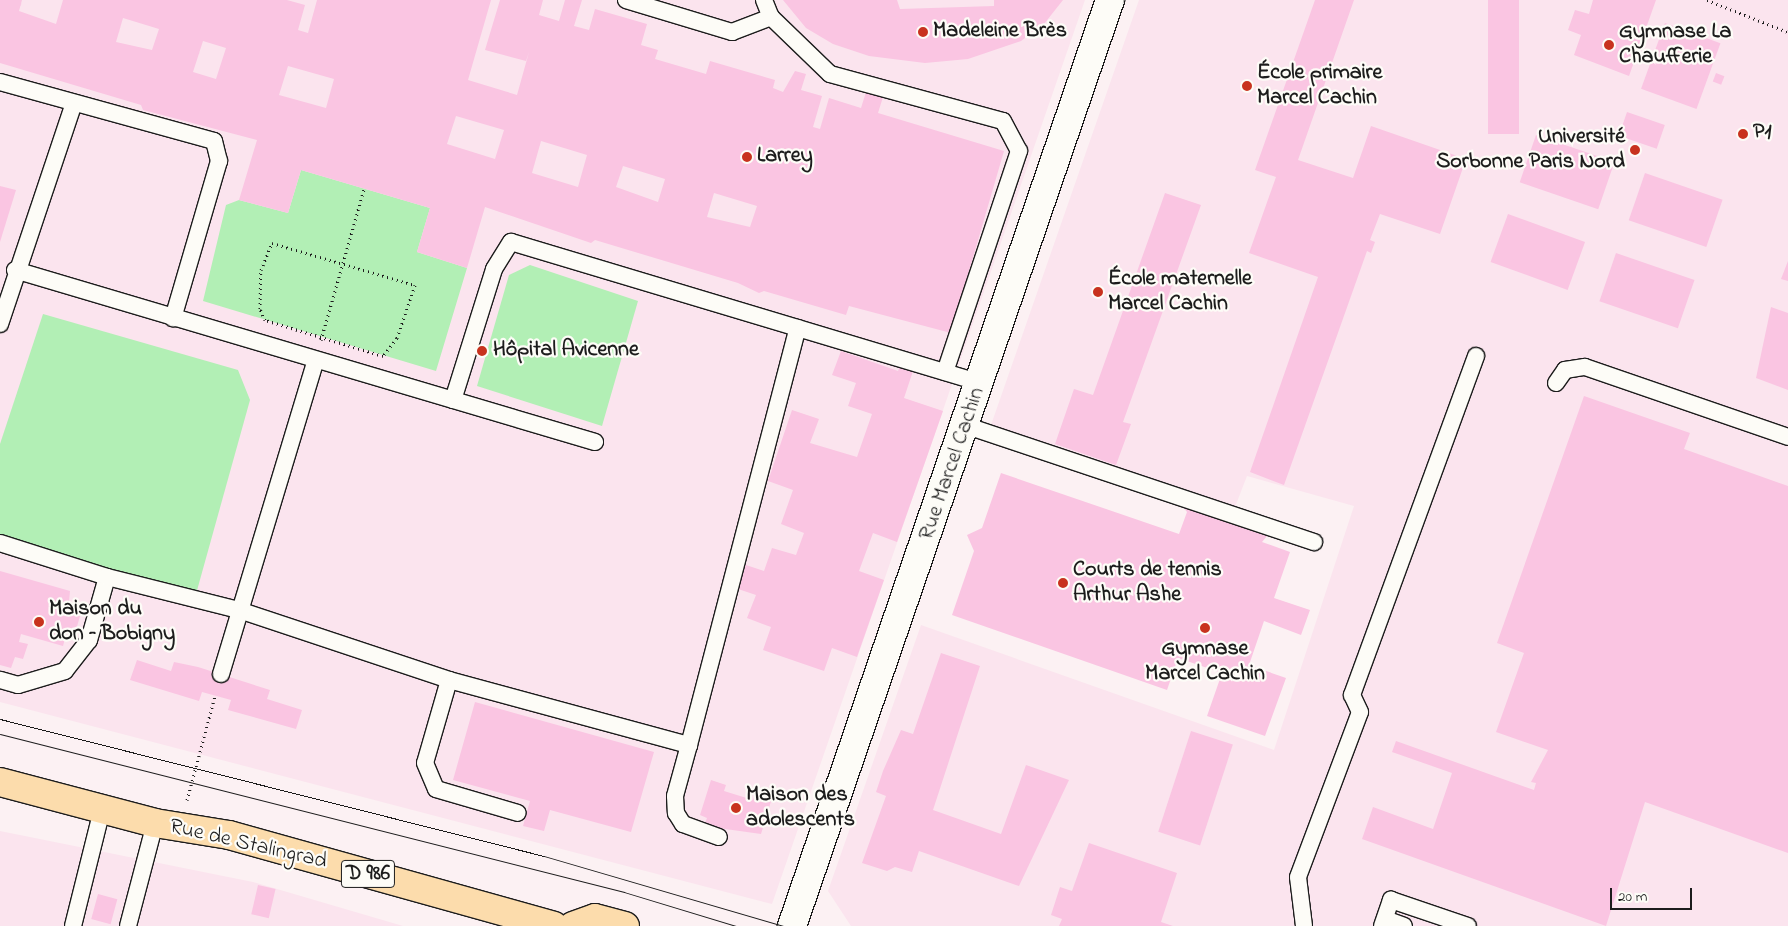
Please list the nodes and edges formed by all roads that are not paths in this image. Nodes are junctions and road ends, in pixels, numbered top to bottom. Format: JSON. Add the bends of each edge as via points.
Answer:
{"nodes":[{"id":1,"x":626,"y":0,"type":"edge"},
{"id":2,"x":764,"y":0,"type":"edge"},
{"id":3,"x":1110,"y":0,"type":"edge"},
{"id":4,"x":771,"y":17,"type":"junction"},
{"id":5,"x":0,"y":82,"type":"edge"},
{"id":6,"x":74,"y":103,"type":"junction"},
{"id":7,"x":15,"y":270,"type":"junction"},
{"id":8,"x":173,"y":318,"type":"junction"},
{"id":9,"x":0,"y":324,"type":"edge"},
{"id":10,"x":798,"y":328,"type":"junction"},
{"id":11,"x":1476,"y":356,"type":"dead end"},
{"id":12,"x":315,"y":362,"type":"junction"},
{"id":13,"x":945,"y":372,"type":"junction"},
{"id":14,"x":982,"y":383,"type":"junction"},
{"id":15,"x":1556,"y":383,"type":"dead end"},
{"id":16,"x":453,"y":400,"type":"junction"},
{"id":17,"x":967,"y":426,"type":"junction"},
{"id":18,"x":1788,"y":437,"type":"edge"},
{"id":19,"x":595,"y":442,"type":"dead end"},
{"id":20,"x":1314,"y":542,"type":"dead end"},
{"id":21,"x":0,"y":543,"type":"edge"},
{"id":22,"x":107,"y":577,"type":"junction"},
{"id":23,"x":242,"y":612,"type":"junction"},
{"id":24,"x":221,"y":674,"type":"dead end"},
{"id":25,"x":0,"y":680,"type":"edge"},
{"id":26,"x":449,"y":680,"type":"junction"},
{"id":27,"x":689,"y":746,"type":"junction"},
{"id":28,"x":0,"y":782,"type":"edge"},
{"id":29,"x":102,"y":810,"type":"junction"},
{"id":30,"x":518,"y":812,"type":"dead end"},
{"id":31,"x":168,"y":826,"type":"junction"},
{"id":32,"x":720,"y":837,"type":"dead end"},
{"id":33,"x":1384,"y":923,"type":"edge"},
{"id":34,"x":73,"y":926,"type":"edge"},
{"id":35,"x":128,"y":926,"type":"edge"},
{"id":36,"x":554,"y":926,"type":"edge"},
{"id":37,"x":573,"y":926,"type":"edge"},
{"id":38,"x":625,"y":926,"type":"edge"},
{"id":39,"x":792,"y":926,"type":"edge"},
{"id":40,"x":1304,"y":926,"type":"edge"},
{"id":41,"x":1404,"y":926,"type":"edge"},
{"id":42,"x":1468,"y":926,"type":"edge"}],
"edges":[{"from":1,"to":4,"type":"lane","via":[[732,32]]},
{"from":2,"to":4,"type":"lane"},
{"from":3,"to":14,"type":"street","name":"Rue Marcel Cachin"},
{"from":4,"to":13,"type":"lane","via":[[830,74],[1003,121],[1019,151]]},
{"from":5,"to":6,"type":"lane"},
{"from":6,"to":7,"type":"lane"},
{"from":6,"to":8,"type":"lane","via":[[214,141],[219,162]]},
{"from":7,"to":8,"type":"lane"},
{"from":7,"to":9,"type":"lane"},
{"from":8,"to":12,"type":"lane"},
{"from":10,"to":13,"type":"lane"},
{"from":10,"to":16,"type":"lane","via":[[511,242],[494,269]]},
{"from":10,"to":27,"type":"lane"},
{"from":11,"to":40,"type":"lane","via":[[1352,695],[1360,712],[1298,877]]},
{"from":12,"to":16,"type":"lane"},
{"from":12,"to":23,"type":"lane"},
{"from":13,"to":14,"type":"lane"},
{"from":14,"to":17,"type":"street","name":"Rue Marcel Cachin"},
{"from":15,"to":18,"type":"lane","via":[[1566,370],[1585,367]]},
{"from":16,"to":19,"type":"lane"},
{"from":17,"to":20,"type":"lane"},
{"from":17,"to":39,"type":"street","name":"Rue Marcel Cachin"},
{"from":21,"to":22,"type":"lane"},
{"from":22,"to":23,"type":"lane"},
{"from":22,"to":25,"type":"lane","via":[[89,640],[65,671],[18,685]]},
{"from":23,"to":24,"type":"lane"},
{"from":23,"to":26,"type":"lane"},
{"from":26,"to":27,"type":"lane"},
{"from":26,"to":30,"type":"lane","via":[[425,763],[436,789]]},
{"from":27,"to":32,"type":"lane","via":[[675,796],[676,813],[683,824]]},
{"from":28,"to":29,"type":"main road","name":"Rue de Stalingrad","number":"D 986"},
{"from":29,"to":31,"type":"main road","name":"Rue de Stalingrad","number":"D 986"},
{"from":29,"to":34,"type":"lane"},
{"from":31,"to":35,"type":"lane"},
{"from":31,"to":36,"type":"main road","name":"Rue de Stalingrad","number":"D 986","via":[[229,836]]},
{"from":33,"to":41,"type":"lane"},
{"from":33,"to":42,"type":"lane","via":[[1391,900]]},
{"from":37,"to":38,"type":"main road","via":[[595,918]]}]}
